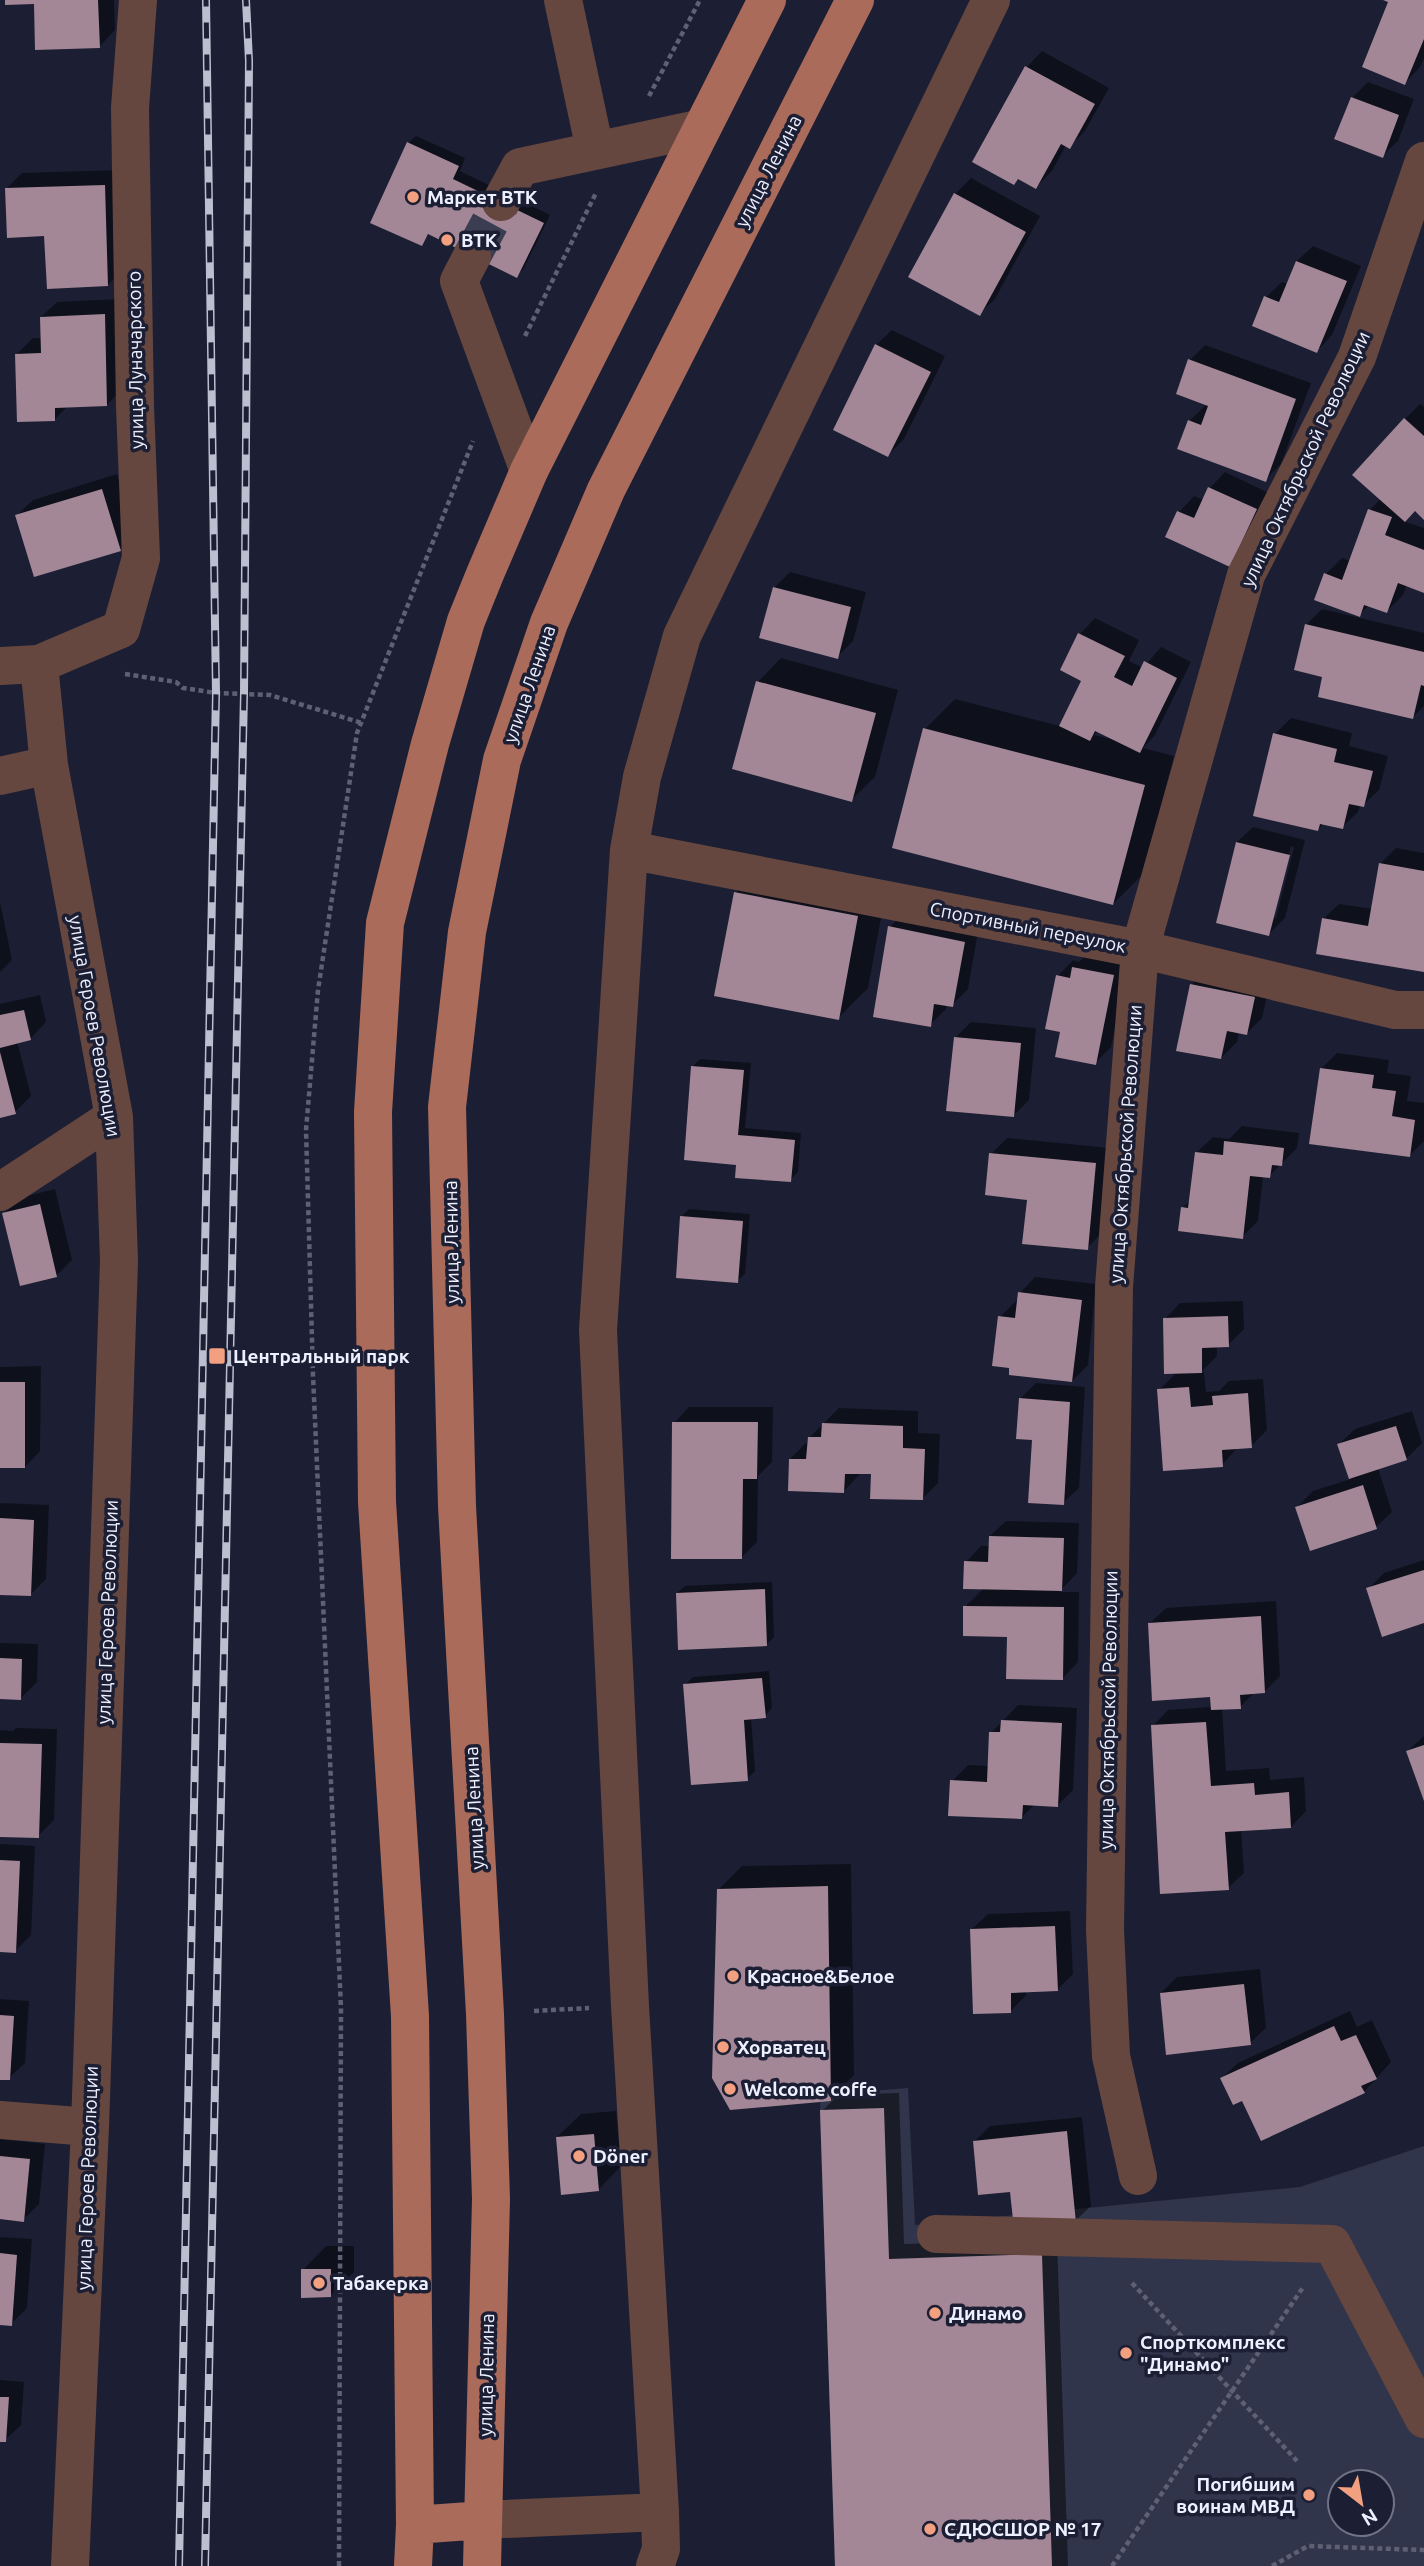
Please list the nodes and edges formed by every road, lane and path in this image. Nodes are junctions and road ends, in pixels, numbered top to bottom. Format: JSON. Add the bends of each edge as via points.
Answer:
{"nodes":[{"id":1,"x":138,"y":0,"type":"edge"},
{"id":2,"x":563,"y":0,"type":"edge"},
{"id":3,"x":700,"y":0,"type":"edge"},
{"id":4,"x":767,"y":0,"type":"edge"},
{"id":5,"x":855,"y":0,"type":"edge"},
{"id":6,"x":991,"y":0,"type":"edge"},
{"id":7,"x":702,"y":128,"type":"junction"},
{"id":8,"x":609,"y":147,"type":"junction"},
{"id":9,"x":1424,"y":161,"type":"edge"},
{"id":10,"x":501,"y":202,"type":"tunnel mouth"},
{"id":11,"x":472,"y":256,"type":"tunnel mouth"},
{"id":12,"x":498,"y":391,"type":"junction"},
{"id":13,"x":528,"y":471,"type":"junction"},
{"id":14,"x":39,"y":664,"type":"junction"},
{"id":15,"x":0,"y":666,"type":"edge"},
{"id":16,"x":114,"y":673,"type":"dead end"},
{"id":17,"x":362,"y":723,"type":"junction"},
{"id":18,"x":49,"y":765,"type":"junction"},
{"id":19,"x":0,"y":776,"type":"edge"},
{"id":20,"x":629,"y":850,"type":"junction"},
{"id":21,"x":1140,"y":949,"type":"junction"},
{"id":22,"x":1424,"y":1010,"type":"edge"},
{"id":23,"x":114,"y":1117,"type":"junction"},
{"id":24,"x":0,"y":1192,"type":"edge"},
{"id":25,"x":0,"y":2120,"type":"edge"},
{"id":26,"x":90,"y":2127,"type":"junction"},
{"id":27,"x":1138,"y":2176,"type":"dead end"},
{"id":28,"x":936,"y":2234,"type":"dead end"},
{"id":29,"x":1091,"y":2238,"type":"junction"},
{"id":30,"x":1332,"y":2244,"type":"junction"},
{"id":31,"x":1232,"y":2391,"type":"junction"},
{"id":32,"x":1424,"y":2418,"type":"edge"},
{"id":33,"x":1297,"y":2461,"type":"dead end"},
{"id":34,"x":482,"y":2520,"type":"junction"},
{"id":35,"x":415,"y":2525,"type":"junction"},
{"id":36,"x":663,"y":2548,"type":"edge"},
{"id":37,"x":1424,"y":2550,"type":"edge"},
{"id":38,"x":70,"y":2566,"type":"edge"},
{"id":39,"x":339,"y":2566,"type":"edge"},
{"id":40,"x":412,"y":2566,"type":"edge"},
{"id":41,"x":482,"y":2566,"type":"edge"},
{"id":42,"x":1112,"y":2566,"type":"edge"},
{"id":43,"x":1272,"y":2566,"type":"edge"}],
"edges":[{"from":1,"to":14,"type":"street","name":"улица Луначарского","via":[[131,107],[141,558],[121,629]]},
{"from":2,"to":8,"type":"street"},
{"from":3,"to":8,"type":"path"},
{"from":4,"to":7,"type":"main road"},
{"from":5,"to":34,"type":"main road","name":"улица Ленина","via":[[606,490],[549,623],[502,760],[467,932],[447,1107],[457,1506],[491,2199]]},
{"from":6,"to":20,"type":"street","via":[[682,636],[642,777]]},
{"from":7,"to":8,"type":"street"},
{"from":7,"to":13,"type":"main road"},
{"from":8,"to":10,"type":"street","via":[[520,167]]},
{"from":8,"to":12,"type":"path","via":[[590,203]]},
{"from":9,"to":21,"type":"street","name":"улица Октябрьской Революции","via":[[1357,357],[1246,575]]},
{"from":11,"to":12,"type":"street","via":[[459,281]]},
{"from":12,"to":13,"type":"street"},
{"from":12,"to":17,"type":"path","via":[[466,454]]},
{"from":13,"to":35,"type":"main road","via":[[466,621],[385,923],[374,1098],[377,1502],[410,2016]]},
{"from":14,"to":15,"type":"street"},
{"from":14,"to":18,"type":"street","name":"улица Героев Революции"},
{"from":16,"to":17,"type":"path","via":[[216,693],[270,695]]},
{"from":17,"to":39,"type":"path","via":[[318,990],[306,1130],[341,2009]]},
{"from":18,"to":19,"type":"street"},
{"from":18,"to":23,"type":"street","name":"улица Героев Революции"},
{"from":20,"to":21,"type":"street","name":"Спортивный переулок"},
{"from":20,"to":36,"type":"street","via":[[598,1330],[631,2020]]},
{"from":21,"to":22,"type":"street","name":"Спортивный переулок","via":[[1395,1010]]},
{"from":21,"to":27,"type":"street","name":"улица Октябрьской Революции","via":[[1114,1287],[1105,1930],[1111,2056]]},
{"from":23,"to":24,"type":"street"},
{"from":23,"to":26,"type":"street","name":"улица Героев Революции","via":[[119,1261]]},
{"from":25,"to":26,"type":"street"},
{"from":26,"to":38,"type":"street","name":"улица Героев Революции"},
{"from":28,"to":29,"type":"street"},
{"from":29,"to":30,"type":"street"},
{"from":29,"to":31,"type":"path"},
{"from":30,"to":31,"type":"path"},
{"from":30,"to":32,"type":"street"},
{"from":31,"to":33,"type":"path"},
{"from":31,"to":42,"type":"path"},
{"from":34,"to":35,"type":"main road"},
{"from":34,"to":36,"type":"street"},
{"from":34,"to":41,"type":"main road","name":"улица Ленина"},
{"from":35,"to":40,"type":"main road"},
{"from":37,"to":43,"type":"path","via":[[1308,2546]]}]}
